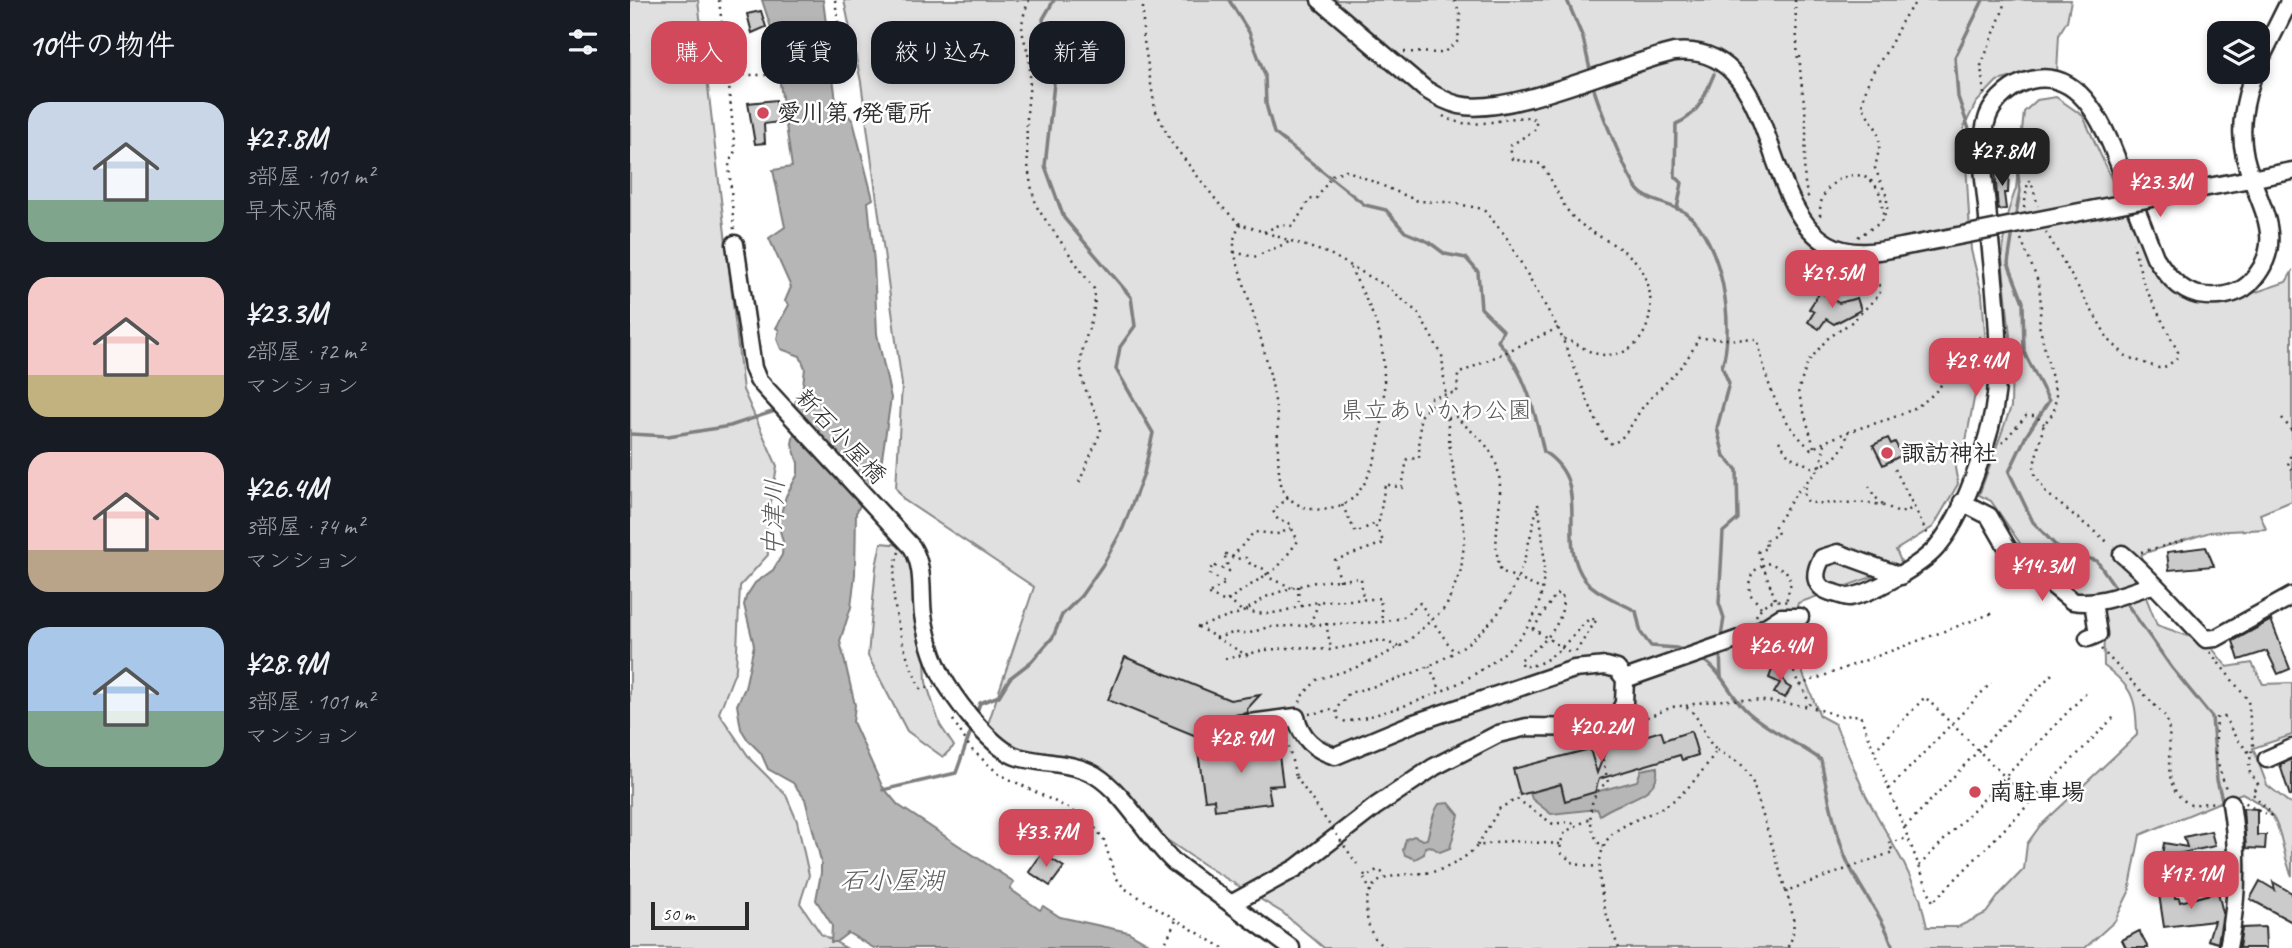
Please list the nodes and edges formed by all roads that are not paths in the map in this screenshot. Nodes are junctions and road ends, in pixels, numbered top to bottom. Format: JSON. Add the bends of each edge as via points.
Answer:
{"nodes":[{"id":1,"x":1320,"y":0,"type":"edge"},
{"id":2,"x":2290,"y":0,"type":"edge"},
{"id":3,"x":2270,"y":40,"type":"edge"},
{"id":4,"x":2250,"y":84,"type":"edge"},
{"id":5,"x":2292,"y":171,"type":"edge"},
{"id":6,"x":2254,"y":180,"type":"junction"},
{"id":7,"x":735,"y":244,"type":"road end"},
{"id":8,"x":1962,"y":502,"type":"junction"},
{"id":9,"x":2123,"y":554,"type":"road end"},
{"id":10,"x":1901,"y":576,"type":"junction"},
{"id":11,"x":2152,"y":585,"type":"junction"},
{"id":12,"x":2292,"y":596,"type":"edge"},
{"id":13,"x":2093,"y":602,"type":"junction"},
{"id":14,"x":1800,"y":617,"type":"dead end"},
{"id":15,"x":2092,"y":637,"type":"road end"},
{"id":16,"x":1633,"y":676,"type":"junction"},
{"id":17,"x":1227,"y":726,"type":"dead end"},
{"id":18,"x":2292,"y":748,"type":"edge"},
{"id":19,"x":2259,"y":757,"type":"road end"},
{"id":20,"x":2231,"y":803,"type":"road end"},
{"id":21,"x":1231,"y":904,"type":"junction"},
{"id":22,"x":1291,"y":948,"type":"edge"},
{"id":23,"x":2228,"y":948,"type":"edge"}],
"edges":[{"from":1,"to":6,"type":"street","bridge":true,"via":[[1425,89],[1461,106],[1498,105],[1674,52],[1712,56],[1729,67],[1751,100],[1803,220],[1829,245],[1862,252]]},
{"from":2,"to":3,"type":"street"},
{"from":4,"to":6,"type":"street","via":[[2243,105],[2243,135]]},
{"from":5,"to":6,"type":"street"},
{"from":6,"to":8,"type":"street","via":[[2270,218],[2273,241],[2269,259],[2246,288],[2211,297],[2191,293],[2164,272],[2106,131],[2090,105],[2059,81],[2045,78],[2030,80],[2000,97],[1989,115],[1983,154],[1997,377],[1990,428]]},
{"from":7,"to":21,"type":"street","name":"新石小屋橋","via":[[752,368],[916,554],[930,651],[964,709],[1010,754],[1081,769],[1104,782],[1158,847]]},
{"from":8,"to":10,"type":"street","via":[[1935,550]]},
{"from":8,"to":13,"type":"street","via":[[1989,516],[2008,549],[2064,597]]},
{"from":9,"to":11,"type":"street"},
{"from":10,"to":10,"type":"street","via":[[1848,597],[1824,591],[1816,582],[1822,558],[1838,553]]},
{"from":11,"to":12,"type":"street","via":[[2206,639],[2216,638]]},
{"from":11,"to":13,"type":"street"},
{"from":13,"to":15,"type":"street","via":[[2098,634]]},
{"from":14,"to":16,"type":"street","via":[[1781,617],[1751,635]]},
{"from":16,"to":17,"type":"street","via":[[1606,666],[1574,669],[1414,723],[1335,756],[1307,741],[1289,718]]},
{"from":16,"to":21,"type":"street","via":[[1618,715],[1608,723],[1593,728],[1527,727],[1498,734],[1434,767],[1296,868]]},
{"from":18,"to":19,"type":"street"},
{"from":20,"to":23,"type":"street","via":[[2237,901]]},
{"from":21,"to":22,"type":"street","name":"新石小屋橋"}]}
